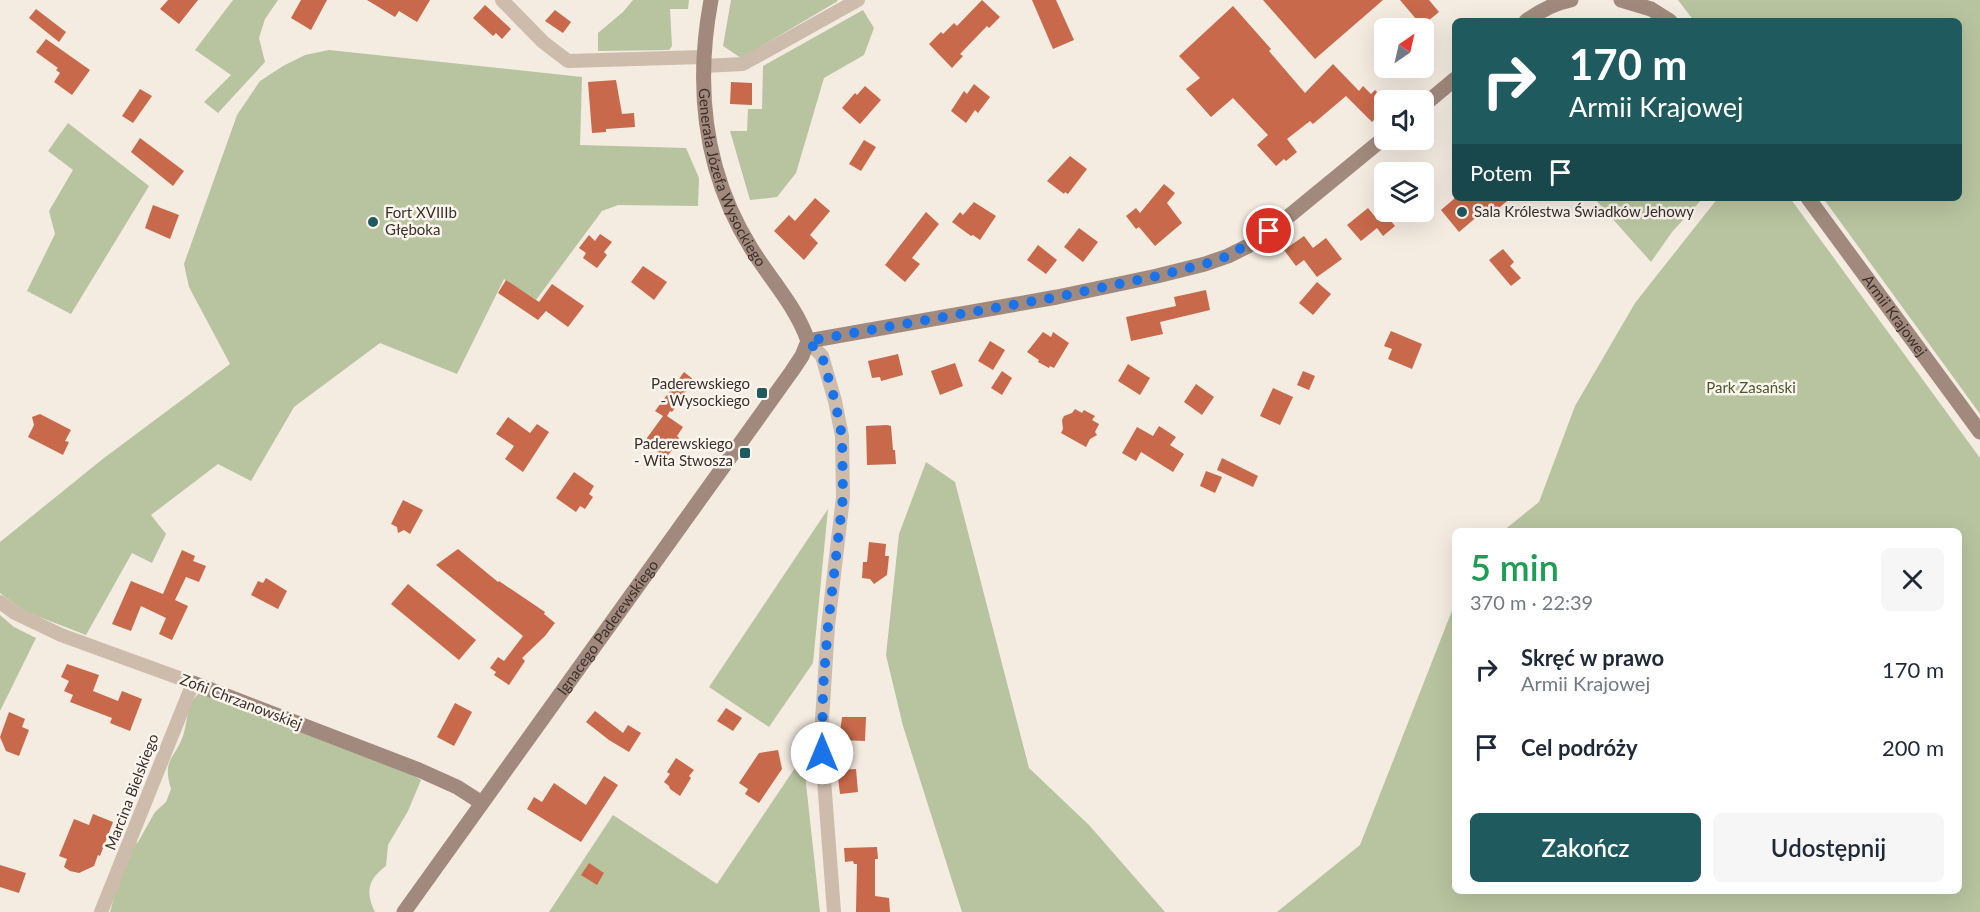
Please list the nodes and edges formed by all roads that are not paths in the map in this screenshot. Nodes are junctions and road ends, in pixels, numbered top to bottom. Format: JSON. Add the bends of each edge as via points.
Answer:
{"nodes":[{"id":1,"x":502,"y":0,"type":"edge"},
{"id":2,"x":711,"y":0,"type":"edge"},
{"id":3,"x":858,"y":0,"type":"edge"},
{"id":4,"x":1571,"y":0,"type":"edge"},
{"id":5,"x":1621,"y":0,"type":"edge"},
{"id":6,"x":1530,"y":18,"type":"edge"},
{"id":7,"x":1665,"y":18,"type":"edge"},
{"id":8,"x":703,"y":61,"type":"junction"},
{"id":9,"x":1452,"y":82,"type":"edge"},
{"id":10,"x":1434,"y":97,"type":"edge"},
{"id":11,"x":1374,"y":146,"type":"edge"},
{"id":12,"x":1810,"y":201,"type":"edge"},
{"id":13,"x":808,"y":341,"type":"junction"},
{"id":14,"x":1980,"y":432,"type":"edge"},
{"id":15,"x":0,"y":602,"type":"edge"},
{"id":16,"x":192,"y":683,"type":"junction"},
{"id":17,"x":482,"y":803,"type":"junction"},
{"id":18,"x":101,"y":912,"type":"edge"},
{"id":19,"x":404,"y":912,"type":"edge"},
{"id":20,"x":834,"y":912,"type":"edge"}],
"edges":[{"from":1,"to":8,"type":"street","via":[[543,42],[568,61]]},
{"from":2,"to":8,"type":"street","name":"Generała Józefa Wysockiego"},
{"from":3,"to":8,"type":"street","via":[[743,64],[726,67]]},
{"from":4,"to":6,"type":"street"},
{"from":5,"to":7,"type":"street"},
{"from":8,"to":13,"type":"street","name":"Generała Józefa Wysockiego","via":[[707,135],[719,180],[750,247],[800,319]]},
{"from":9,"to":10,"type":"street"},
{"from":11,"to":13,"type":"street","via":[[1248,246],[1205,264],[1057,297]]},
{"from":12,"to":14,"type":"street","name":"Armii Krajowej"},
{"from":13,"to":17,"type":"street","name":"Ignacego Paderewskiego","via":[[788,378]]},
{"from":13,"to":20,"type":"street","via":[[822,356],[842,436],[843,497],[822,720]]},
{"from":15,"to":16,"type":"street","name":"Zofii Chrzanowskiej","via":[[61,635]]},
{"from":16,"to":17,"type":"street","name":"Zofii Chrzanowskiej","via":[[419,770]]},
{"from":16,"to":18,"type":"street","name":"Marcina Bielskiego"},
{"from":17,"to":19,"type":"street","name":"Ignacego Paderewskiego"}]}
